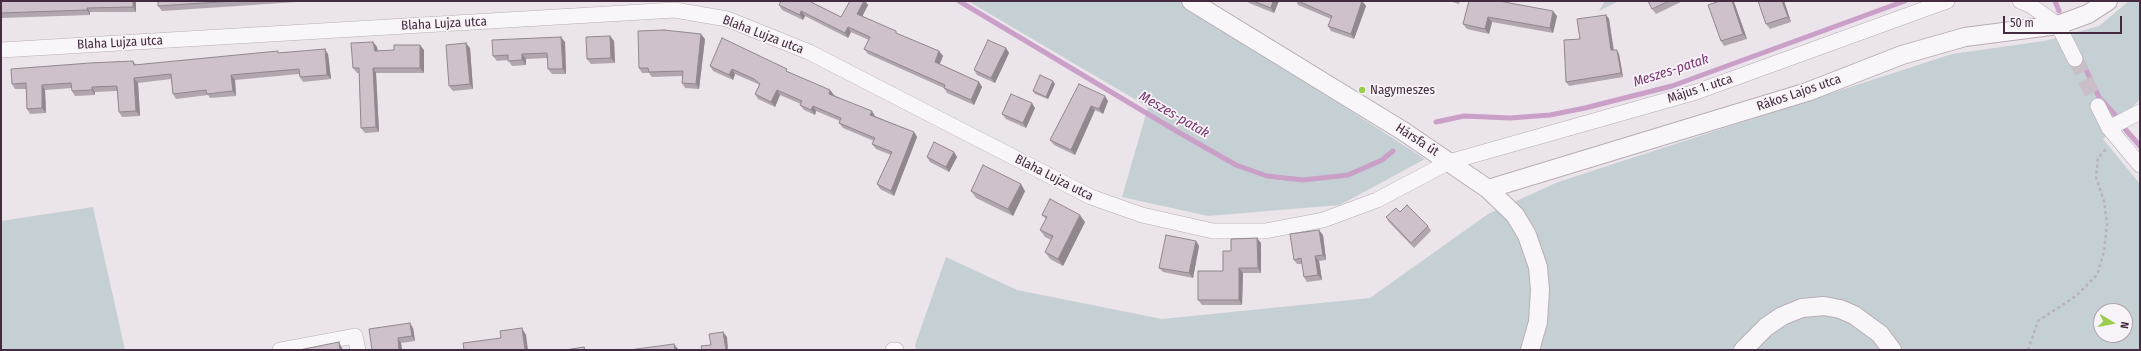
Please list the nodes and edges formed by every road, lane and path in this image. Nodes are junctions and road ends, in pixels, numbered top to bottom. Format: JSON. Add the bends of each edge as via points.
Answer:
{"nodes":[{"id":1,"x":1191,"y":1,"type":"edge"},
{"id":2,"x":1947,"y":1,"type":"edge"},
{"id":3,"x":2020,"y":1,"type":"edge"},
{"id":4,"x":2108,"y":1,"type":"edge"},
{"id":5,"x":2058,"y":25,"type":"junction"},
{"id":6,"x":1,"y":50,"type":"edge"},
{"id":7,"x":2075,"y":59,"type":"tunnel mouth"},
{"id":8,"x":2098,"y":106,"type":"tunnel mouth"},
{"id":9,"x":2140,"y":112,"type":"edge"},
{"id":10,"x":2113,"y":132,"type":"junction"},
{"id":11,"x":1449,"y":162,"type":"junction"},
{"id":12,"x":2140,"y":165,"type":"edge"},
{"id":13,"x":1488,"y":189,"type":"junction"},
{"id":14,"x":356,"y":343,"type":"edge"},
{"id":15,"x":280,"y":350,"type":"edge"},
{"id":16,"x":1530,"y":350,"type":"edge"},
{"id":17,"x":1743,"y":350,"type":"edge"},
{"id":18,"x":1892,"y":350,"type":"edge"},
{"id":19,"x":2028,"y":350,"type":"edge"}],
"edges":[{"from":1,"to":11,"type":"street","name":"Hársfa út"},
{"from":2,"to":11,"type":"street","name":"Május 1. utca","via":[[1696,92]]},
{"from":3,"to":5,"type":"street"},
{"from":4,"to":5,"type":"street","name":"Rákos Lajos utca","via":[[2088,14]]},
{"from":5,"to":7,"type":"street"},
{"from":5,"to":13,"type":"street","name":"Rákos Lajos utca","via":[[1965,37],[1902,55],[1807,92]]},
{"from":6,"to":11,"type":"street","name":"Blaha Lujza utca","via":[[675,10],[727,19],[809,52],[1091,197],[1142,215],[1213,231],[1265,231],[1323,220],[1378,200]]},
{"from":8,"to":10,"type":"street"},
{"from":9,"to":10,"type":"street"},
{"from":10,"to":12,"type":"street"},
{"from":10,"to":19,"type":"path","via":[[2098,158],[2096,177],[2104,202],[2107,224],[2104,252],[2096,275],[2076,296],[2038,321]]},
{"from":11,"to":13,"type":"street","name":"Hársfa út"},
{"from":13,"to":16,"type":"street","name":"Hársfa út","via":[[1515,214],[1528,235],[1538,267],[1538,322]]},
{"from":14,"to":15,"type":"street"},
{"from":17,"to":18,"type":"street","via":[[1766,327],[1782,316],[1802,308],[1824,306],[1854,315],[1880,334]]}]}
